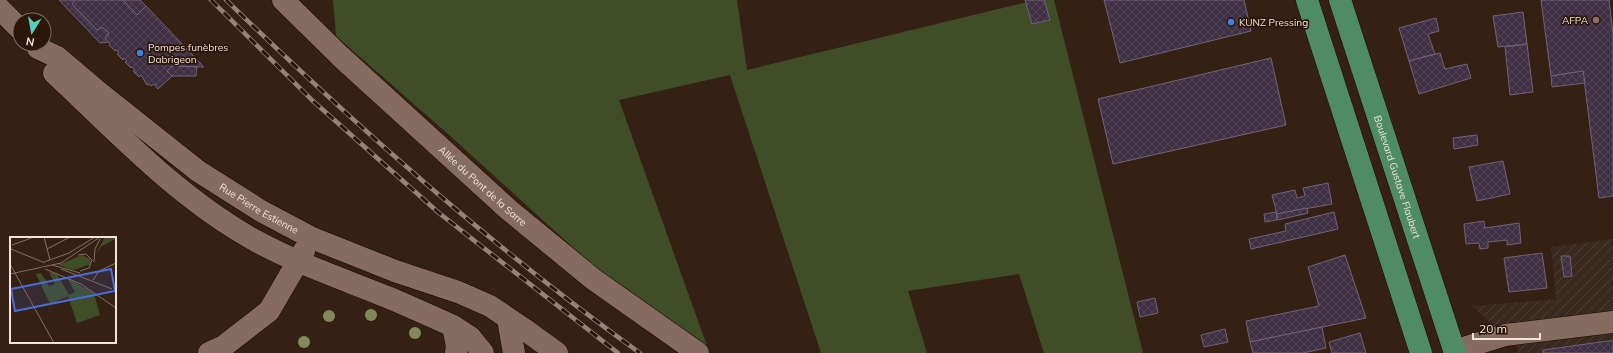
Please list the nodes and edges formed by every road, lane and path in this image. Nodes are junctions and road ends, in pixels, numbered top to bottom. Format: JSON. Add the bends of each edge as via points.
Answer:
{"nodes":[{"id":1,"x":284,"y":0,"type":"edge"},
{"id":2,"x":1307,"y":0,"type":"edge"},
{"id":3,"x":1340,"y":0,"type":"edge"},
{"id":4,"x":0,"y":9,"type":"edge"},
{"id":5,"x":12,"y":21,"type":"edge"},
{"id":6,"x":40,"y":52,"type":"edge"},
{"id":7,"x":48,"y":52,"type":"edge"},
{"id":8,"x":312,"y":238,"type":"junction"},
{"id":9,"x":297,"y":263,"type":"junction"},
{"id":10,"x":508,"y":319,"type":"junction"},
{"id":11,"x":1613,"y":322,"type":"edge"},
{"id":12,"x":453,"y":326,"type":"junction"},
{"id":13,"x":1455,"y":352,"type":"edge"},
{"id":14,"x":209,"y":353,"type":"edge"},
{"id":15,"x":456,"y":353,"type":"edge"},
{"id":16,"x":483,"y":353,"type":"edge"},
{"id":17,"x":514,"y":353,"type":"edge"},
{"id":18,"x":557,"y":353,"type":"edge"},
{"id":19,"x":698,"y":353,"type":"edge"},
{"id":20,"x":1421,"y":353,"type":"edge"}],
"edges":[{"from":1,"to":19,"type":"street","name":"Allée du Pont de la Sarre","via":[[340,56],[508,210],[593,279]]},
{"from":2,"to":20,"type":"main road"},
{"from":3,"to":13,"type":"main road","name":"Boulevard Gustave Flaubert"},
{"from":4,"to":5,"type":"street"},
{"from":6,"to":9,"type":"street","name":"Rue Pierre Estienne","via":[[49,67],[151,164],[213,214]]},
{"from":7,"to":8,"type":"street","name":"Rue Pierre Estienne","via":[[58,57],[198,171],[261,211]]},
{"from":8,"to":9,"type":"street"},
{"from":8,"to":10,"type":"street","name":"Rue Pierre Estienne","via":[[395,271],[458,292],[490,306]]},
{"from":9,"to":12,"type":"street","name":"Rue Pierre Estienne"},
{"from":9,"to":14,"type":"street","via":[[270,311],[224,346]]},
{"from":10,"to":17,"type":"street"},
{"from":10,"to":18,"type":"street","name":"Rue Pierre Estienne"},
{"from":11,"to":13,"type":"street","via":[[1505,335]]},
{"from":12,"to":15,"type":"street","via":[[458,346]]},
{"from":12,"to":16,"type":"street","name":"Rue Pierre Estienne","via":[[470,337]]}]}
